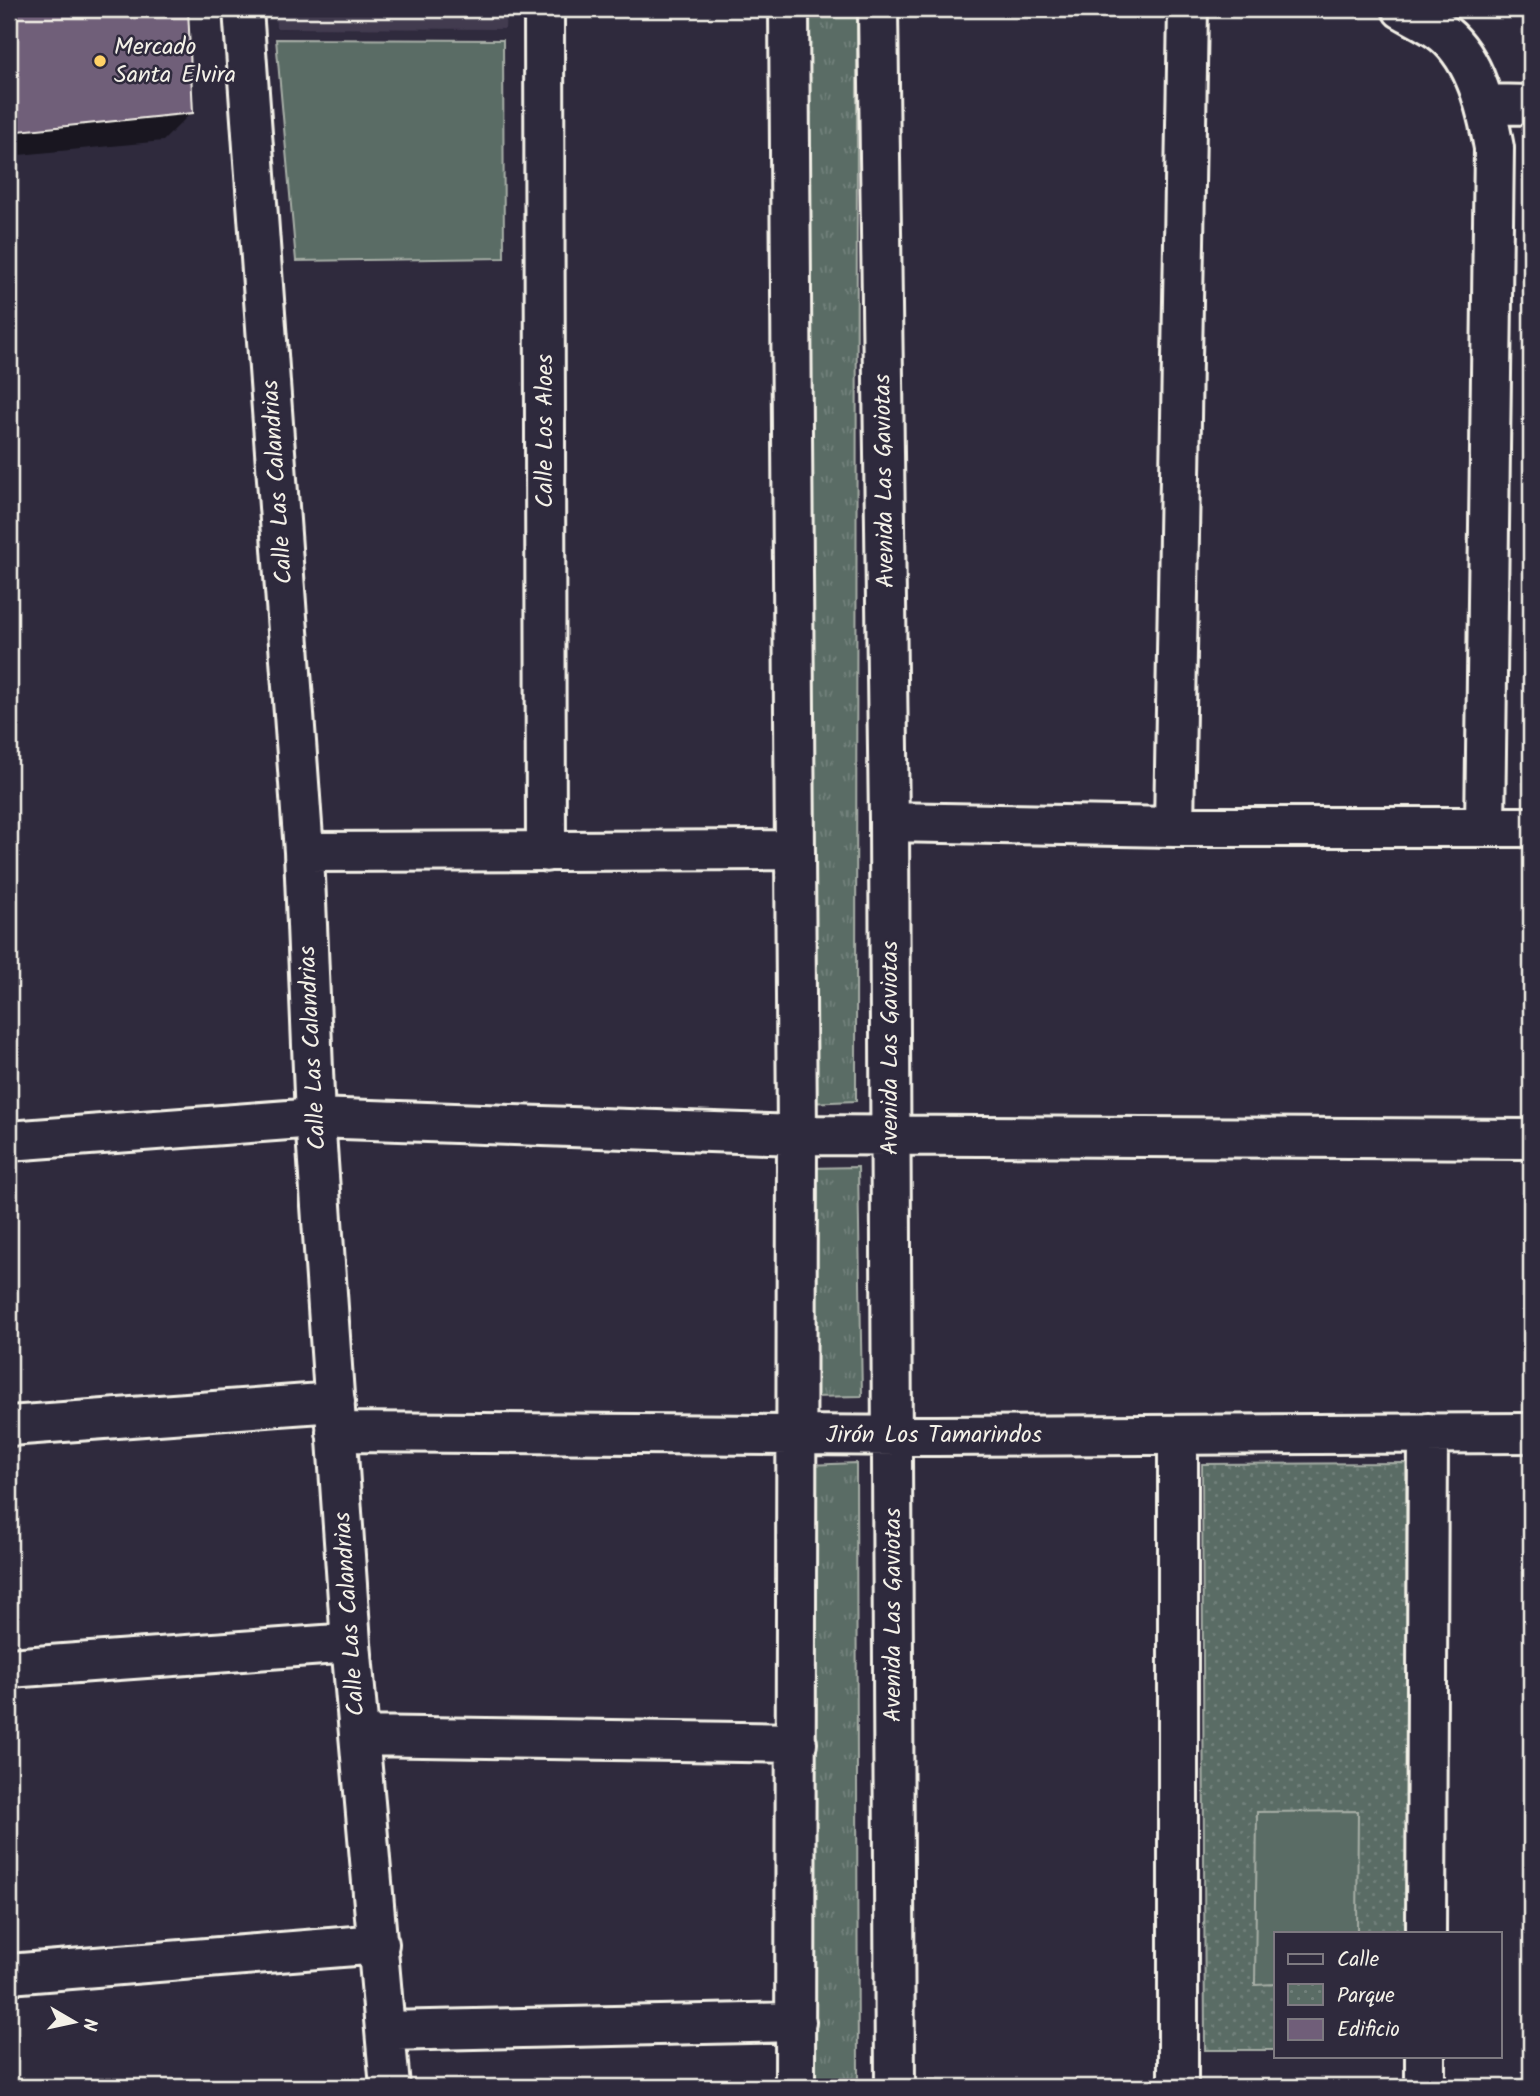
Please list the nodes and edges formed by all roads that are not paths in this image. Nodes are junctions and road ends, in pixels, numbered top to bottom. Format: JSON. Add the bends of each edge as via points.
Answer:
{"nodes":[{"id":1,"x":243,"y":9,"type":"edge"},
{"id":2,"x":544,"y":9,"type":"edge"},
{"id":3,"x":789,"y":9,"type":"edge"},
{"id":4,"x":878,"y":9,"type":"edge"},
{"id":5,"x":1188,"y":9,"type":"edge"},
{"id":6,"x":1402,"y":9,"type":"edge"},
{"id":7,"x":1485,"y":104,"type":"junction"},
{"id":8,"x":1531,"y":105,"type":"edge"},
{"id":9,"x":889,"y":822,"type":"junction"},
{"id":10,"x":1174,"y":827,"type":"junction"},
{"id":11,"x":1485,"y":827,"type":"junction"},
{"id":12,"x":1531,"y":827,"type":"edge"},
{"id":13,"x":795,"y":850,"type":"junction"},
{"id":14,"x":304,"y":852,"type":"junction"},
{"id":15,"x":546,"y":852,"type":"junction"},
{"id":16,"x":315,"y":1118,"type":"junction"},
{"id":17,"x":797,"y":1135,"type":"junction"},
{"id":18,"x":891,"y":1135,"type":"junction"},
{"id":19,"x":1531,"y":1139,"type":"edge"},
{"id":20,"x":9,"y":1141,"type":"edge"},
{"id":21,"x":336,"y":1417,"type":"junction"},
{"id":22,"x":9,"y":1426,"type":"edge"},
{"id":23,"x":1428,"y":1433,"type":"junction"},
{"id":24,"x":1531,"y":1433,"type":"edge"},
{"id":25,"x":1178,"y":1434,"type":"junction"},
{"id":26,"x":796,"y":1435,"type":"junction"},
{"id":27,"x":892,"y":1436,"type":"junction"},
{"id":28,"x":351,"y":1643,"type":"junction"},
{"id":29,"x":9,"y":1668,"type":"edge"},
{"id":30,"x":360,"y":1736,"type":"junction"},
{"id":31,"x":797,"y":1743,"type":"junction"},
{"id":32,"x":1426,"y":1932,"type":"edge"},
{"id":33,"x":379,"y":1944,"type":"junction"},
{"id":34,"x":9,"y":1975,"type":"edge"},
{"id":35,"x":796,"y":2022,"type":"junction"},
{"id":36,"x":386,"y":2031,"type":"junction"},
{"id":37,"x":1425,"y":2058,"type":"edge"},
{"id":38,"x":390,"y":2087,"type":"edge"},
{"id":39,"x":795,"y":2087,"type":"edge"},
{"id":40,"x":895,"y":2087,"type":"edge"},
{"id":41,"x":1178,"y":2087,"type":"edge"},
{"id":42,"x":1425,"y":2087,"type":"edge"}],
"edges":[{"from":1,"to":14,"type":"street","name":"Calle Las Calandrias"},
{"from":2,"to":15,"type":"street","name":"Calle Los Aloes"},
{"from":3,"to":13,"type":"street"},
{"from":4,"to":9,"type":"street","name":"Avenida Las Gaviotas"},
{"from":5,"to":10,"type":"street"},
{"from":6,"to":7,"type":"street","via":[[1446,35],[1468,64]]},
{"from":7,"to":8,"type":"street"},
{"from":7,"to":11,"type":"street","via":[[1494,148]]},
{"from":9,"to":10,"type":"street"},
{"from":9,"to":18,"type":"street","name":"Avenida Las Gaviotas"},
{"from":10,"to":11,"type":"street"},
{"from":11,"to":12,"type":"street"},
{"from":13,"to":15,"type":"street"},
{"from":13,"to":17,"type":"street"},
{"from":14,"to":15,"type":"street"},
{"from":14,"to":16,"type":"street","name":"Calle Las Calandrias"},
{"from":16,"to":17,"type":"street"},
{"from":16,"to":20,"type":"street"},
{"from":16,"to":21,"type":"street","name":"Calle Las Calandrias"},
{"from":17,"to":18,"type":"street"},
{"from":17,"to":26,"type":"street"},
{"from":18,"to":19,"type":"street"},
{"from":18,"to":27,"type":"street","name":"Avenida Las Gaviotas"},
{"from":21,"to":22,"type":"street","name":"Jirón Los Tamarindos"},
{"from":21,"to":26,"type":"street","name":"Jirón Los Tamarindos"},
{"from":21,"to":28,"type":"street","name":"Calle Las Calandrias"},
{"from":23,"to":24,"type":"street","name":"Jirón Los Tamarindos"},
{"from":23,"to":25,"type":"street","name":"Jirón Los Tamarindos"},
{"from":23,"to":32,"type":"street"},
{"from":25,"to":27,"type":"street","name":"Jirón Los Tamarindos"},
{"from":25,"to":41,"type":"street"},
{"from":26,"to":27,"type":"street","name":"Jirón Los Tamarindos"},
{"from":26,"to":31,"type":"street"},
{"from":27,"to":40,"type":"street","name":"Avenida Las Gaviotas"},
{"from":28,"to":29,"type":"street"},
{"from":28,"to":30,"type":"street","name":"Calle Las Calandrias"},
{"from":30,"to":31,"type":"street"},
{"from":30,"to":33,"type":"street","name":"Calle Las Calandrias"},
{"from":31,"to":35,"type":"street"},
{"from":33,"to":34,"type":"street"},
{"from":33,"to":36,"type":"street","name":"Calle Las Calandrias"},
{"from":35,"to":36,"type":"street"},
{"from":35,"to":39,"type":"street"},
{"from":36,"to":38,"type":"street","name":"Calle Las Calandrias"},
{"from":37,"to":42,"type":"street"}]}
